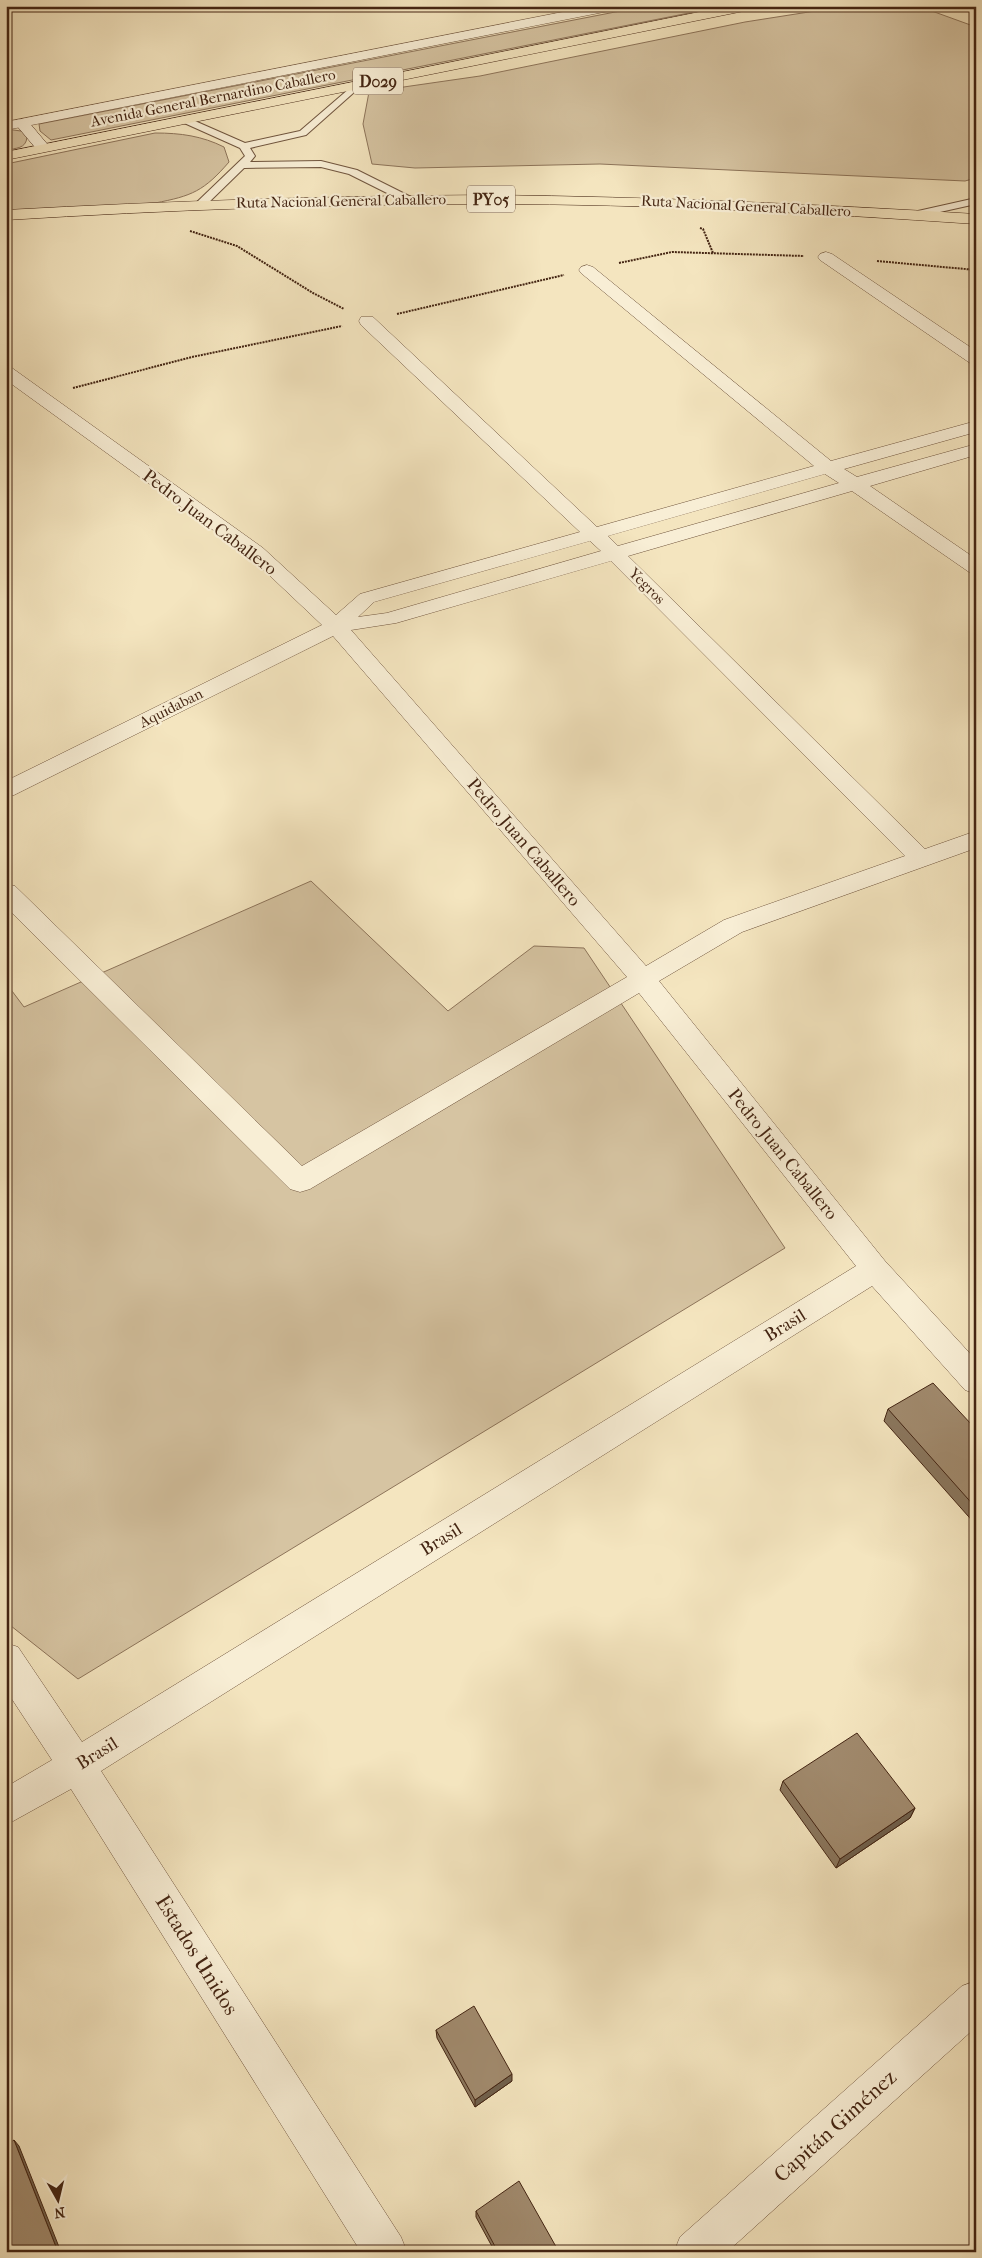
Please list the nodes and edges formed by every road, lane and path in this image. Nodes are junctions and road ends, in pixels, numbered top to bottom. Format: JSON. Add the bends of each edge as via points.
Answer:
{"nodes":[{"id":1,"x":614,"y":6,"type":"edge"},
{"id":2,"x":749,"y":6,"type":"edge"},
{"id":3,"x":357,"y":85,"type":"junction"},
{"id":4,"x":185,"y":120,"type":"junction"},
{"id":5,"x":22,"y":123,"type":"junction"},
{"id":6,"x":6,"y":126,"type":"edge"},
{"id":7,"x":244,"y":146,"type":"junction"},
{"id":8,"x":43,"y":148,"type":"junction"},
{"id":9,"x":6,"y":156,"type":"edge"},
{"id":10,"x":239,"y":165,"type":"junction"},
{"id":11,"x":406,"y":199,"type":"junction"},
{"id":12,"x":976,"y":201,"type":"edge"},
{"id":13,"x":201,"y":204,"type":"junction"},
{"id":14,"x":6,"y":215,"type":"edge"},
{"id":15,"x":913,"y":215,"type":"junction"},
{"id":16,"x":976,"y":219,"type":"edge"},
{"id":17,"x":187,"y":230,"type":"dead end"},
{"id":18,"x":826,"y":257,"type":"junction"},
{"id":19,"x":587,"y":270,"type":"junction"},
{"id":20,"x":976,"y":270,"type":"edge"},
{"id":21,"x":367,"y":321,"type":"junction"},
{"id":22,"x":976,"y":359,"type":"edge"},
{"id":23,"x":6,"y":372,"type":"edge"},
{"id":24,"x":41,"y":396,"type":"junction"},
{"id":25,"x":976,"y":426,"type":"edge"},
{"id":26,"x":976,"y":449,"type":"edge"},
{"id":27,"x":828,"y":468,"type":"junction"},
{"id":28,"x":855,"y":484,"type":"junction"},
{"id":29,"x":594,"y":534,"type":"junction"},
{"id":30,"x":614,"y":553,"type":"junction"},
{"id":31,"x":976,"y":568,"type":"edge"},
{"id":32,"x":336,"y":626,"type":"junction"},
{"id":33,"x":6,"y":790,"type":"edge"},
{"id":34,"x":976,"y":839,"type":"edge"},
{"id":35,"x":922,"y":858,"type":"junction"},
{"id":36,"x":6,"y":892,"type":"edge"},
{"id":37,"x":643,"y":979,"type":"junction"},
{"id":38,"x":875,"y":1269,"type":"junction"},
{"id":39,"x":976,"y":1381,"type":"edge"},
{"id":40,"x":6,"y":1659,"type":"edge"},
{"id":41,"x":77,"y":1766,"type":"junction"},
{"id":42,"x":6,"y":1807,"type":"edge"},
{"id":43,"x":976,"y":2000,"type":"edge"},
{"id":44,"x":386,"y":2252,"type":"edge"},
{"id":45,"x":695,"y":2252,"type":"edge"}],
"edges":[{"from":1,"to":5,"type":"street"},
{"from":2,"to":3,"type":"main road","name":"Avenida General Bernardino Caballero","number":"D029"},
{"from":3,"to":4,"type":"main road","name":"Avenida General Bernardino Caballero","number":"D029"},
{"from":3,"to":7,"type":"lane","via":[[303,133]]},
{"from":4,"to":7,"type":"lane"},
{"from":4,"to":8,"type":"main road","name":"Avenida General Bernardino Caballero","number":"D029"},
{"from":5,"to":6,"type":"street"},
{"from":5,"to":8,"type":"street"},
{"from":7,"to":10,"type":"lane","via":[[250,156]]},
{"from":8,"to":9,"type":"main road","name":"Avenida General Bernardino Caballero","number":"D029"},
{"from":10,"to":11,"type":"lane","via":[[321,164],[353,172]]},
{"from":10,"to":13,"type":"lane"},
{"from":11,"to":13,"type":"main road","name":"Ruta Nacional General Caballero","number":"PY05"},
{"from":11,"to":15,"type":"main road","name":"Ruta Nacional General Caballero","number":"PY05","via":[[652,202]]},
{"from":12,"to":15,"type":"lane"},
{"from":13,"to":14,"type":"main road","name":"Ruta Nacional General Caballero","number":"PY05"},
{"from":15,"to":16,"type":"main road","name":"Ruta Nacional General Caballero","number":"PY05"},
{"from":17,"to":21,"type":"path","via":[[237,246],[313,293]]},
{"from":18,"to":19,"type":"path","via":[[672,252]]},
{"from":18,"to":20,"type":"path"},
{"from":18,"to":22,"type":"street"},
{"from":19,"to":21,"type":"path"},
{"from":19,"to":27,"type":"street"},
{"from":21,"to":24,"type":"path","via":[[192,357]]},
{"from":21,"to":29,"type":"street","name":"Yegros"},
{"from":23,"to":24,"type":"street","name":"Pedro Juan Caballero"},
{"from":24,"to":32,"type":"street","name":"Pedro Juan Caballero","via":[[256,552]]},
{"from":25,"to":27,"type":"street"},
{"from":26,"to":28,"type":"street"},
{"from":27,"to":28,"type":"street"},
{"from":27,"to":29,"type":"street"},
{"from":28,"to":30,"type":"street"},
{"from":28,"to":31,"type":"street"},
{"from":29,"to":30,"type":"street","name":"Yegros"},
{"from":29,"to":32,"type":"street","via":[[367,598]]},
{"from":30,"to":32,"type":"street","via":[[389,619]]},
{"from":30,"to":35,"type":"street","name":"Yegros"},
{"from":32,"to":33,"type":"street","name":"Aquidaban"},
{"from":32,"to":37,"type":"street","name":"Pedro Juan Caballero"},
{"from":34,"to":35,"type":"street"},
{"from":35,"to":37,"type":"street","via":[[733,926]]},
{"from":36,"to":37,"type":"street","via":[[300,1181]]},
{"from":37,"to":38,"type":"street","name":"Pedro Juan Caballero"},
{"from":38,"to":39,"type":"street","name":"Pedro Juan Caballero"},
{"from":38,"to":41,"type":"street","name":"Brasil"},
{"from":40,"to":41,"type":"street","name":"Estados Unidos"},
{"from":41,"to":42,"type":"street","name":"Brasil"},
{"from":41,"to":44,"type":"street","name":"Estados Unidos"},
{"from":43,"to":45,"type":"street","name":"Capitán Giménez"}]}
